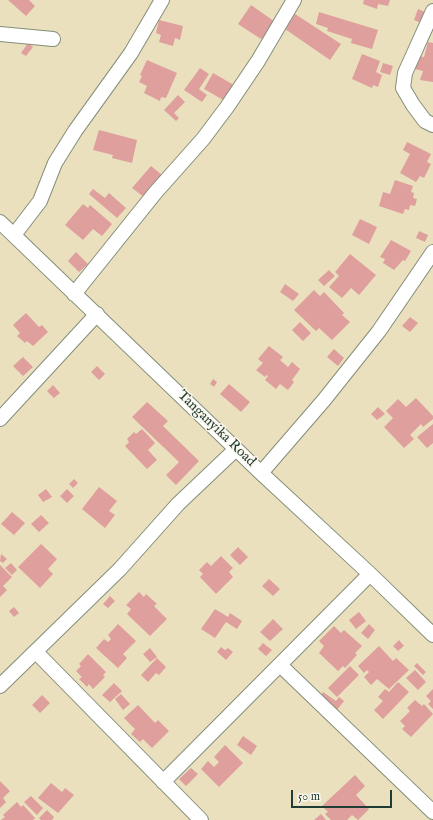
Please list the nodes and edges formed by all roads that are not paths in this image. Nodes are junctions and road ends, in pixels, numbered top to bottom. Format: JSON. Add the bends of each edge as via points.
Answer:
{"nodes":[{"id":1,"x":162,"y":0,"type":"edge"},
{"id":2,"x":294,"y":0,"type":"edge"},
{"id":3,"x":433,"y":11,"type":"edge"},
{"id":4,"x":0,"y":34,"type":"edge"},
{"id":5,"x":53,"y":39,"type":"dead end"},
{"id":6,"x":433,"y":125,"type":"edge"},
{"id":7,"x":0,"y":222,"type":"edge"},
{"id":8,"x":14,"y":235,"type":"junction"},
{"id":9,"x":433,"y":252,"type":"edge"},
{"id":10,"x":74,"y":294,"type":"junction"},
{"id":11,"x":97,"y":314,"type":"junction"},
{"id":12,"x":0,"y":419,"type":"edge"},
{"id":13,"x":236,"y":449,"type":"junction"},
{"id":14,"x":261,"y":473,"type":"junction"},
{"id":15,"x":370,"y":574,"type":"junction"},
{"id":16,"x":433,"y":635,"type":"edge"},
{"id":17,"x":36,"y":652,"type":"junction"},
{"id":18,"x":280,"y":665,"type":"junction"},
{"id":19,"x":0,"y":686,"type":"edge"},
{"id":20,"x":163,"y":782,"type":"junction"},
{"id":21,"x":433,"y":812,"type":"edge"},
{"id":22,"x":201,"y":820,"type":"edge"}],
"edges":[{"from":1,"to":8,"type":"street","via":[[131,53],[75,130],[55,163],[40,201]]},
{"from":2,"to":10,"type":"street","via":[[227,107]]},
{"from":3,"to":6,"type":"street","via":[[405,73],[403,88],[425,121]]},
{"from":4,"to":5,"type":"street"},
{"from":7,"to":8,"type":"street","name":"Tanganyika Road"},
{"from":8,"to":10,"type":"street","name":"Tanganyika Road"},
{"from":9,"to":14,"type":"street","via":[[379,331]]},
{"from":10,"to":11,"type":"street","name":"Tanganyika Road"},
{"from":11,"to":12,"type":"street"},
{"from":11,"to":13,"type":"street","name":"Tanganyika Road"},
{"from":13,"to":14,"type":"street","name":"Tanganyika Road"},
{"from":13,"to":17,"type":"street","via":[[178,504],[120,569]]},
{"from":14,"to":15,"type":"street","name":"Tanganyika Road"},
{"from":15,"to":16,"type":"street","name":"Tanganyika Road"},
{"from":15,"to":18,"type":"street"},
{"from":17,"to":19,"type":"street"},
{"from":17,"to":20,"type":"street"},
{"from":18,"to":20,"type":"street"},
{"from":18,"to":21,"type":"street"},
{"from":20,"to":22,"type":"street"}]}
